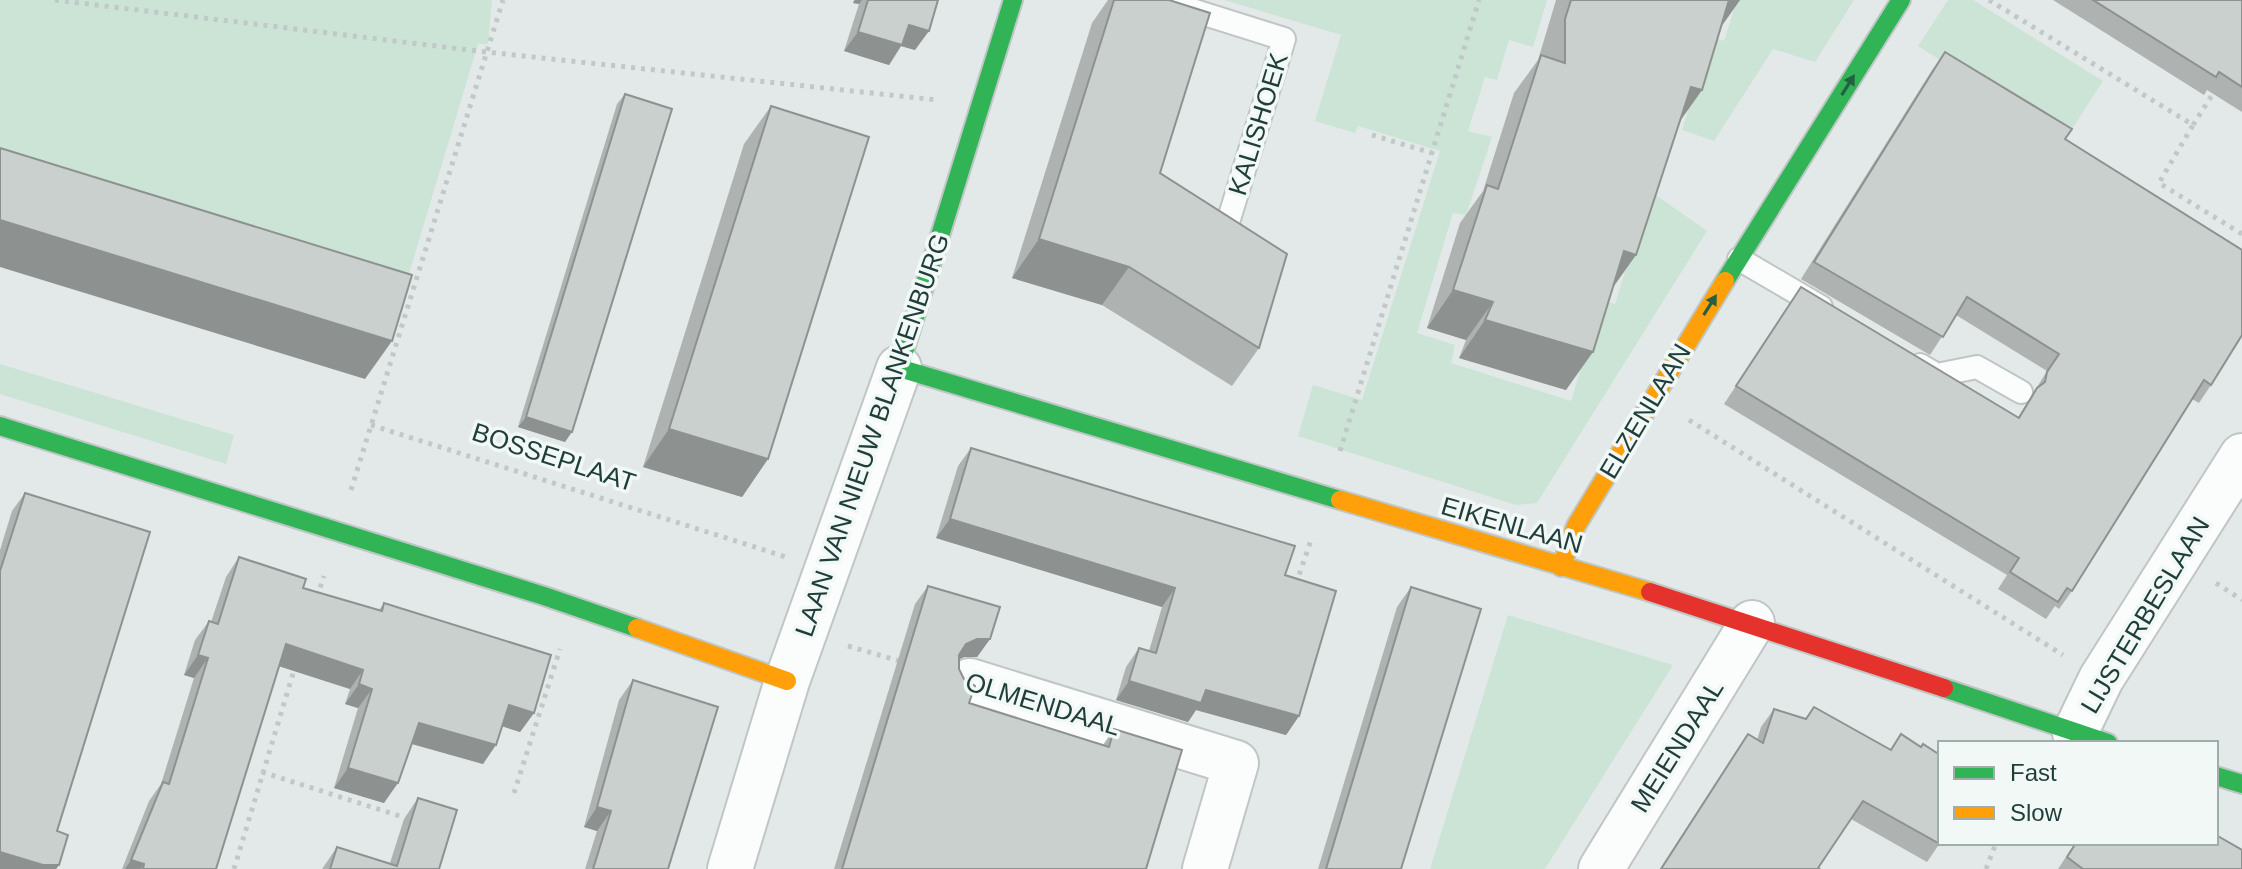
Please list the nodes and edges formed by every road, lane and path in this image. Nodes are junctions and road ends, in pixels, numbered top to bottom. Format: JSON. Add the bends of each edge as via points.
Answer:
{"nodes":[{"id":1,"x":55,"y":0,"type":"edge"},
{"id":2,"x":503,"y":0,"type":"edge"},
{"id":3,"x":1013,"y":0,"type":"edge"},
{"id":4,"x":1160,"y":0,"type":"edge"},
{"id":5,"x":1479,"y":0,"type":"edge"},
{"id":6,"x":1901,"y":0,"type":"edge"},
{"id":7,"x":1989,"y":0,"type":"edge"},
{"id":8,"x":486,"y":52,"type":"junction"},
{"id":9,"x":2217,"y":87,"type":"edge"},
{"id":10,"x":981,"y":104,"type":"junction"},
{"id":11,"x":2193,"y":125,"type":"junction"},
{"id":12,"x":1372,"y":135,"type":"dead end"},
{"id":13,"x":1432,"y":153,"type":"junction"},
{"id":14,"x":2242,"y":234,"type":"edge"},
{"id":15,"x":1222,"y":242,"type":"edge"},
{"id":16,"x":1739,"y":259,"type":"junction"},
{"id":17,"x":395,"y":294,"type":"edge"},
{"id":18,"x":410,"y":298,"type":"junction"},
{"id":19,"x":1845,"y":321,"type":"edge"},
{"id":20,"x":1897,"y":352,"type":"edge"},
{"id":21,"x":899,"y":368,"type":"junction"},
{"id":22,"x":2021,"y":392,"type":"dead end"},
{"id":23,"x":1652,"y":397,"type":"junction"},
{"id":24,"x":371,"y":425,"type":"junction"},
{"id":25,"x":0,"y":426,"type":"edge"},
{"id":26,"x":2242,"y":456,"type":"edge"},
{"id":27,"x":1325,"y":498,"type":"junction"},
{"id":28,"x":338,"y":531,"type":"junction"},
{"id":29,"x":1561,"y":567,"type":"junction"},
{"id":30,"x":826,"y":569,"type":"junction"},
{"id":31,"x":1295,"y":586,"type":"edge"},
{"id":32,"x":314,"y":606,"type":"edge"},
{"id":33,"x":574,"y":607,"type":"junction"},
{"id":34,"x":1752,"y":623,"type":"junction"},
{"id":35,"x":803,"y":634,"type":"junction"},
{"id":36,"x":300,"y":651,"type":"edge"},
{"id":37,"x":2101,"y":679,"type":"junction"},
{"id":38,"x":787,"y":681,"type":"junction"},
{"id":39,"x":970,"y":681,"type":"joint"},
{"id":40,"x":2091,"y":738,"type":"edge"},
{"id":41,"x":262,"y":772,"type":"junction"},
{"id":42,"x":2218,"y":777,"type":"edge"},
{"id":43,"x":2242,"y":784,"type":"edge"},
{"id":44,"x":514,"y":793,"type":"dead end"},
{"id":45,"x":403,"y":817,"type":"dead end"},
{"id":46,"x":1995,"y":845,"type":"edge"},
{"id":47,"x":234,"y":869,"type":"edge"},
{"id":48,"x":730,"y":869,"type":"edge"},
{"id":49,"x":1205,"y":869,"type":"edge"},
{"id":50,"x":1601,"y":869,"type":"edge"},
{"id":51,"x":1986,"y":869,"type":"edge"}],
"edges":[{"from":1,"to":8,"type":"path"},
{"from":2,"to":8,"type":"path"},
{"from":3,"to":10,"type":"street","name":"LAAN VAN NIEUW BLANKENBURG"},
{"from":4,"to":15,"type":"lane","name":"KALISHOEK","via":[[1284,39]]},
{"from":5,"to":13,"type":"path"},
{"from":16,"to":6,"type":"street","name":"ELZENLAAN","one_way":true},
{"from":7,"to":11,"type":"path"},
{"from":8,"to":10,"type":"path"},
{"from":8,"to":18,"type":"path"},
{"from":9,"to":11,"type":"path"},
{"from":10,"to":21,"type":"street","name":"LAAN VAN NIEUW BLANKENBURG"},
{"from":11,"to":14,"type":"path","via":[[2159,183]]},
{"from":12,"to":13,"type":"path"},
{"from":13,"to":27,"type":"path"},
{"from":16,"to":19,"type":"lane"},
{"from":23,"to":16,"type":"street","name":"ELZENLAAN","one_way":true},
{"from":17,"to":18,"type":"path"},
{"from":18,"to":24,"type":"path"},
{"from":20,"to":22,"type":"lane","via":[[1937,375],[1977,367]]},
{"from":21,"to":27,"type":"street","name":"EIKENLAAN"},
{"from":21,"to":30,"type":"street","name":"LAAN VAN NIEUW BLANKENBURG"},
{"from":23,"to":29,"type":"street","name":"ELZENLAAN","via":[[1576,526]]},
{"from":23,"to":37,"type":"path"},
{"from":24,"to":28,"type":"path"},
{"from":24,"to":30,"type":"path","name":"BOSSEPLAAT"},
{"from":25,"to":28,"type":"street"},
{"from":26,"to":37,"type":"street","name":"LIJSTERBESLAAN"},
{"from":27,"to":29,"type":"street","name":"EIKENLAAN"},
{"from":27,"to":31,"type":"path"},
{"from":28,"to":32,"type":"path"},
{"from":28,"to":33,"type":"street"},
{"from":29,"to":34,"type":"street","name":"EIKENLAAN"},
{"from":30,"to":35,"type":"street","name":"LAAN VAN NIEUW BLANKENBURG"},
{"from":33,"to":38,"type":"street"},
{"from":33,"to":44,"type":"path"},
{"from":34,"to":40,"type":"street","name":"EIKENLAAN"},
{"from":34,"to":50,"type":"street","name":"MEIENDAAL"},
{"from":35,"to":38,"type":"street","name":"LAAN VAN NIEUW BLANKENBURG"},
{"from":35,"to":39,"type":"path","name":"OLMENDAAL"},
{"from":36,"to":41,"type":"path"},
{"from":37,"to":40,"type":"street","name":"LIJSTERBESLAAN"},
{"from":38,"to":48,"type":"street","name":"LAAN VAN NIEUW BLANKENBURG"},
{"from":39,"to":49,"type":"street","name":"OLMENDAAL","via":[[1236,763]]},
{"from":41,"to":45,"type":"path"},
{"from":41,"to":47,"type":"path"},
{"from":42,"to":43,"type":"street"},
{"from":46,"to":51,"type":"path"}]}
